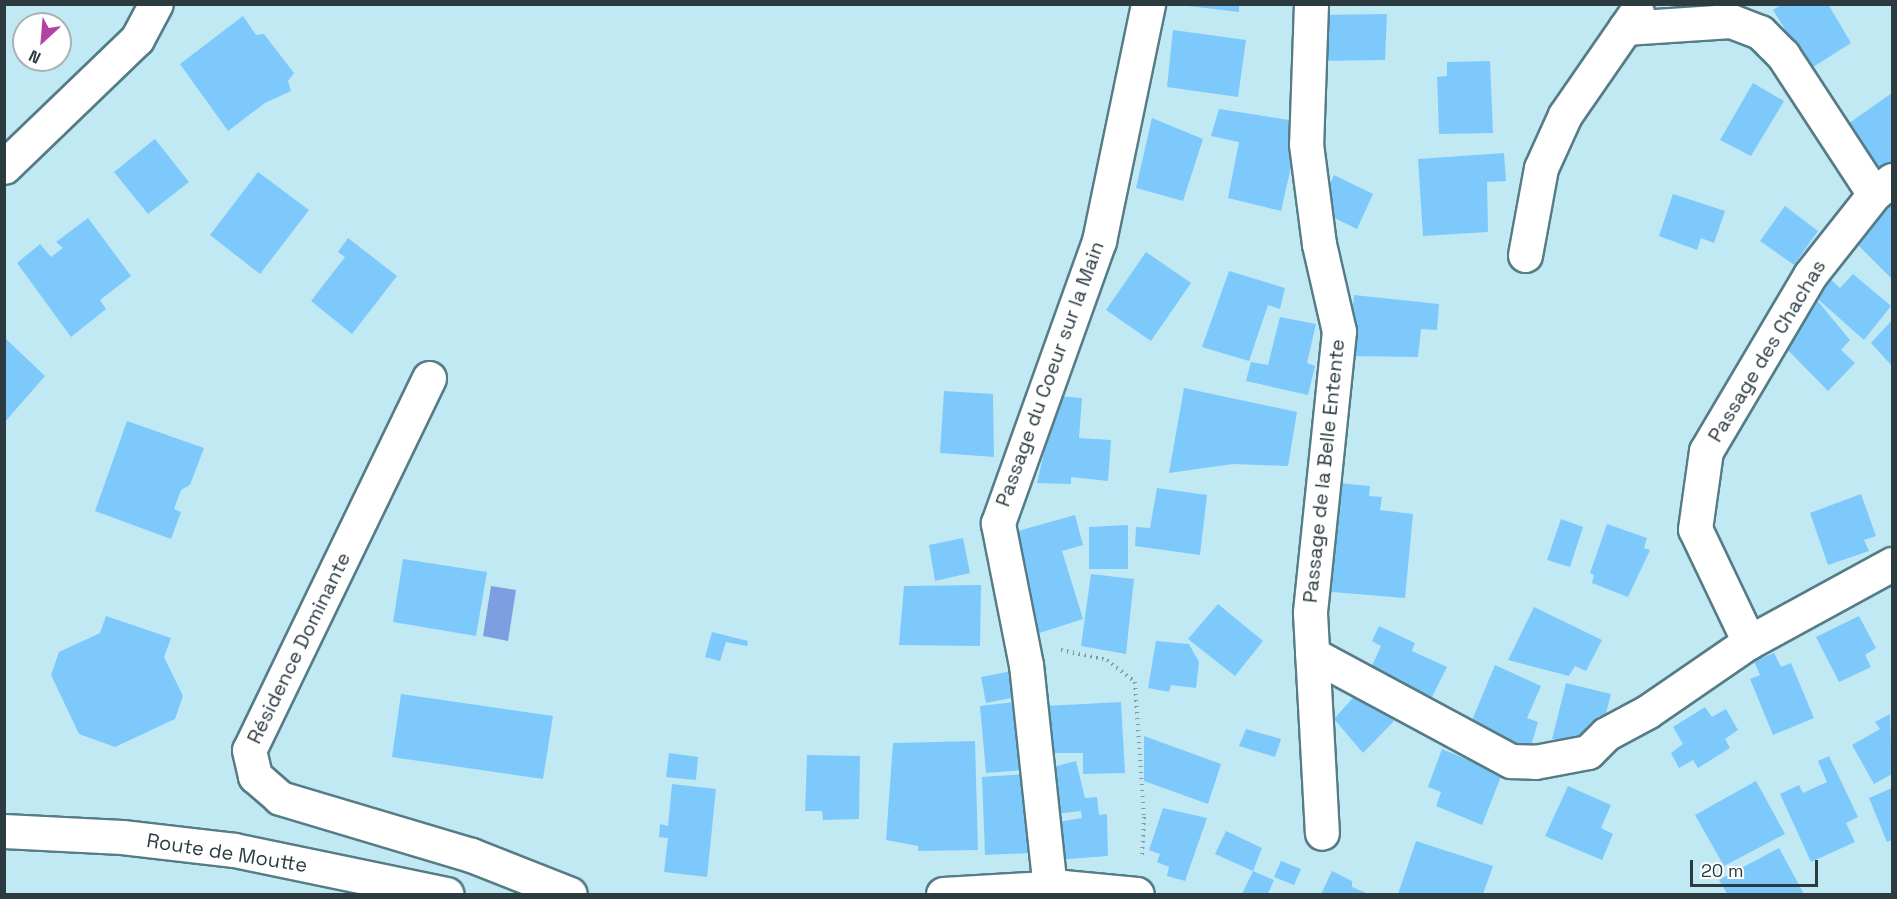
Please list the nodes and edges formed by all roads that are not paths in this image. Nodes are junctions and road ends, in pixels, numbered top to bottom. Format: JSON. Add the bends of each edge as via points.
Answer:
{"nodes":[{"id":1,"x":156,"y":4,"type":"edge"},
{"id":2,"x":1148,"y":4,"type":"edge"},
{"id":3,"x":1311,"y":4,"type":"edge"},
{"id":4,"x":1633,"y":16,"type":"edge"},
{"id":5,"x":4,"y":168,"type":"edge"},
{"id":6,"x":1884,"y":187,"type":"edge"},
{"id":7,"x":1525,"y":255,"type":"dead end"},
{"id":8,"x":429,"y":378,"type":"dead end"},
{"id":9,"x":1893,"y":564,"type":"edge"},
{"id":10,"x":1749,"y":642,"type":"junction"},
{"id":11,"x":1312,"y":654,"type":"junction"},
{"id":12,"x":4,"y":831,"type":"edge"},
{"id":13,"x":1322,"y":832,"type":"dead end"},
{"id":14,"x":1050,"y":888,"type":"junction"},
{"id":15,"x":418,"y":892,"type":"edge"},
{"id":16,"x":447,"y":894,"type":"edge"},
{"id":17,"x":570,"y":894,"type":"edge"},
{"id":18,"x":943,"y":894,"type":"edge"},
{"id":19,"x":1137,"y":894,"type":"edge"}],
"edges":[{"from":1,"to":5,"type":"street","via":[[137,39]]},
{"from":2,"to":14,"type":"street","name":"Passage du Coeur sur la Main","via":[[1099,241],[998,523],[1023,648]]},
{"from":3,"to":11,"type":"street","name":"Passage de la Belle Entente","via":[[1306,144],[1319,244],[1339,332],[1310,613]]},
{"from":4,"to":6,"type":"street","via":[[1731,21],[1760,32],[1783,55]]},
{"from":4,"to":7,"type":"street","via":[[1565,115],[1541,168]]},
{"from":6,"to":10,"type":"street","name":"Passage des Chachas","via":[[1810,274],[1706,451],[1695,529]]},
{"from":8,"to":17,"type":"street","name":"Résidence Dominante","via":[[249,750],[255,777],[280,798],[471,855]]},
{"from":9,"to":10,"type":"street"},
{"from":10,"to":11,"type":"street","via":[[1647,712],[1606,734],[1588,752],[1535,762],[1511,761]]},
{"from":11,"to":13,"type":"street","name":"Passage de la Belle Entente"},
{"from":12,"to":15,"type":"street","name":"Route de Moutte","via":[[122,837],[234,850]]},
{"from":14,"to":18,"type":"street"},
{"from":14,"to":19,"type":"street"},
{"from":15,"to":16,"type":"street","name":"Route de Moutte"}]}
